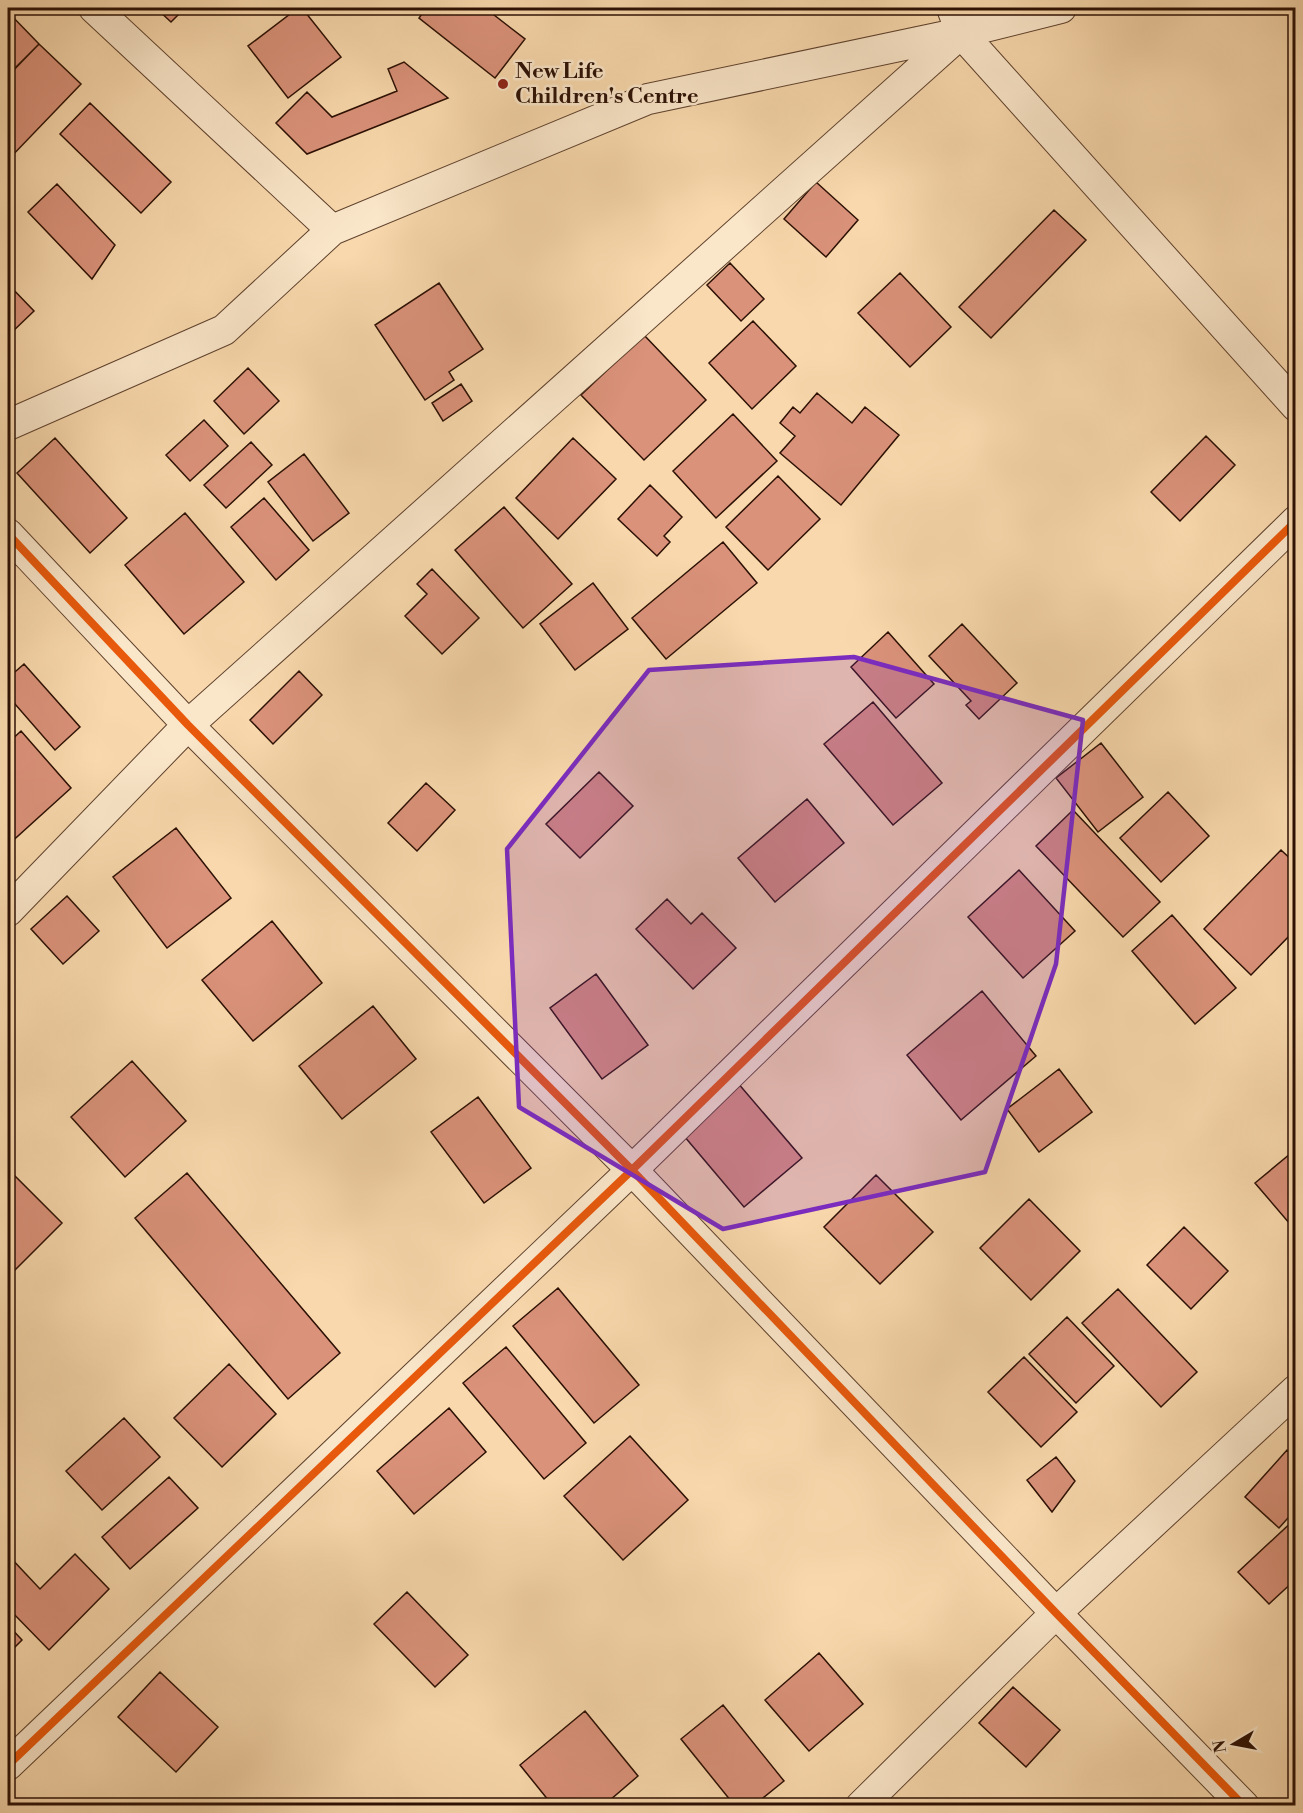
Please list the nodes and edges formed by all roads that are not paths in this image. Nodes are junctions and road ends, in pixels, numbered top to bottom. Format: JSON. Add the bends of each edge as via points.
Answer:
{"nodes":[{"id":1,"x":94,"y":8,"type":"edge"},
{"id":2,"x":1061,"y":8,"type":"edge"},
{"id":3,"x":957,"y":20,"type":"edge"},
{"id":4,"x":332,"y":230,"type":"junction"},
{"id":5,"x":1296,"y":406,"type":"edge"},
{"id":6,"x":8,"y":425,"type":"edge"},
{"id":7,"x":1296,"y":521,"type":"edge"},
{"id":8,"x":8,"y":534,"type":"edge"},
{"id":9,"x":188,"y":725,"type":"junction"},
{"id":10,"x":8,"y":911,"type":"edge"},
{"id":11,"x":632,"y":1170,"type":"junction"},
{"id":12,"x":1296,"y":1390,"type":"edge"},
{"id":13,"x":1056,"y":1613,"type":"junction"},
{"id":14,"x":8,"y":1765,"type":"edge"},
{"id":15,"x":861,"y":1806,"type":"edge"},
{"id":16,"x":1244,"y":1806,"type":"edge"}],
"edges":[{"from":1,"to":4,"type":"street"},
{"from":2,"to":3,"type":"street"},
{"from":3,"to":4,"type":"street","via":[[648,99]]},
{"from":3,"to":5,"type":"street"},
{"from":3,"to":9,"type":"street"},
{"from":4,"to":6,"type":"street","via":[[224,330]]},
{"from":7,"to":11,"type":"street"},
{"from":8,"to":9,"type":"street"},
{"from":9,"to":10,"type":"street"},
{"from":9,"to":11,"type":"street"},
{"from":11,"to":13,"type":"street"},
{"from":11,"to":14,"type":"street"},
{"from":12,"to":13,"type":"street"},
{"from":13,"to":15,"type":"street"},
{"from":13,"to":16,"type":"street"}]}
